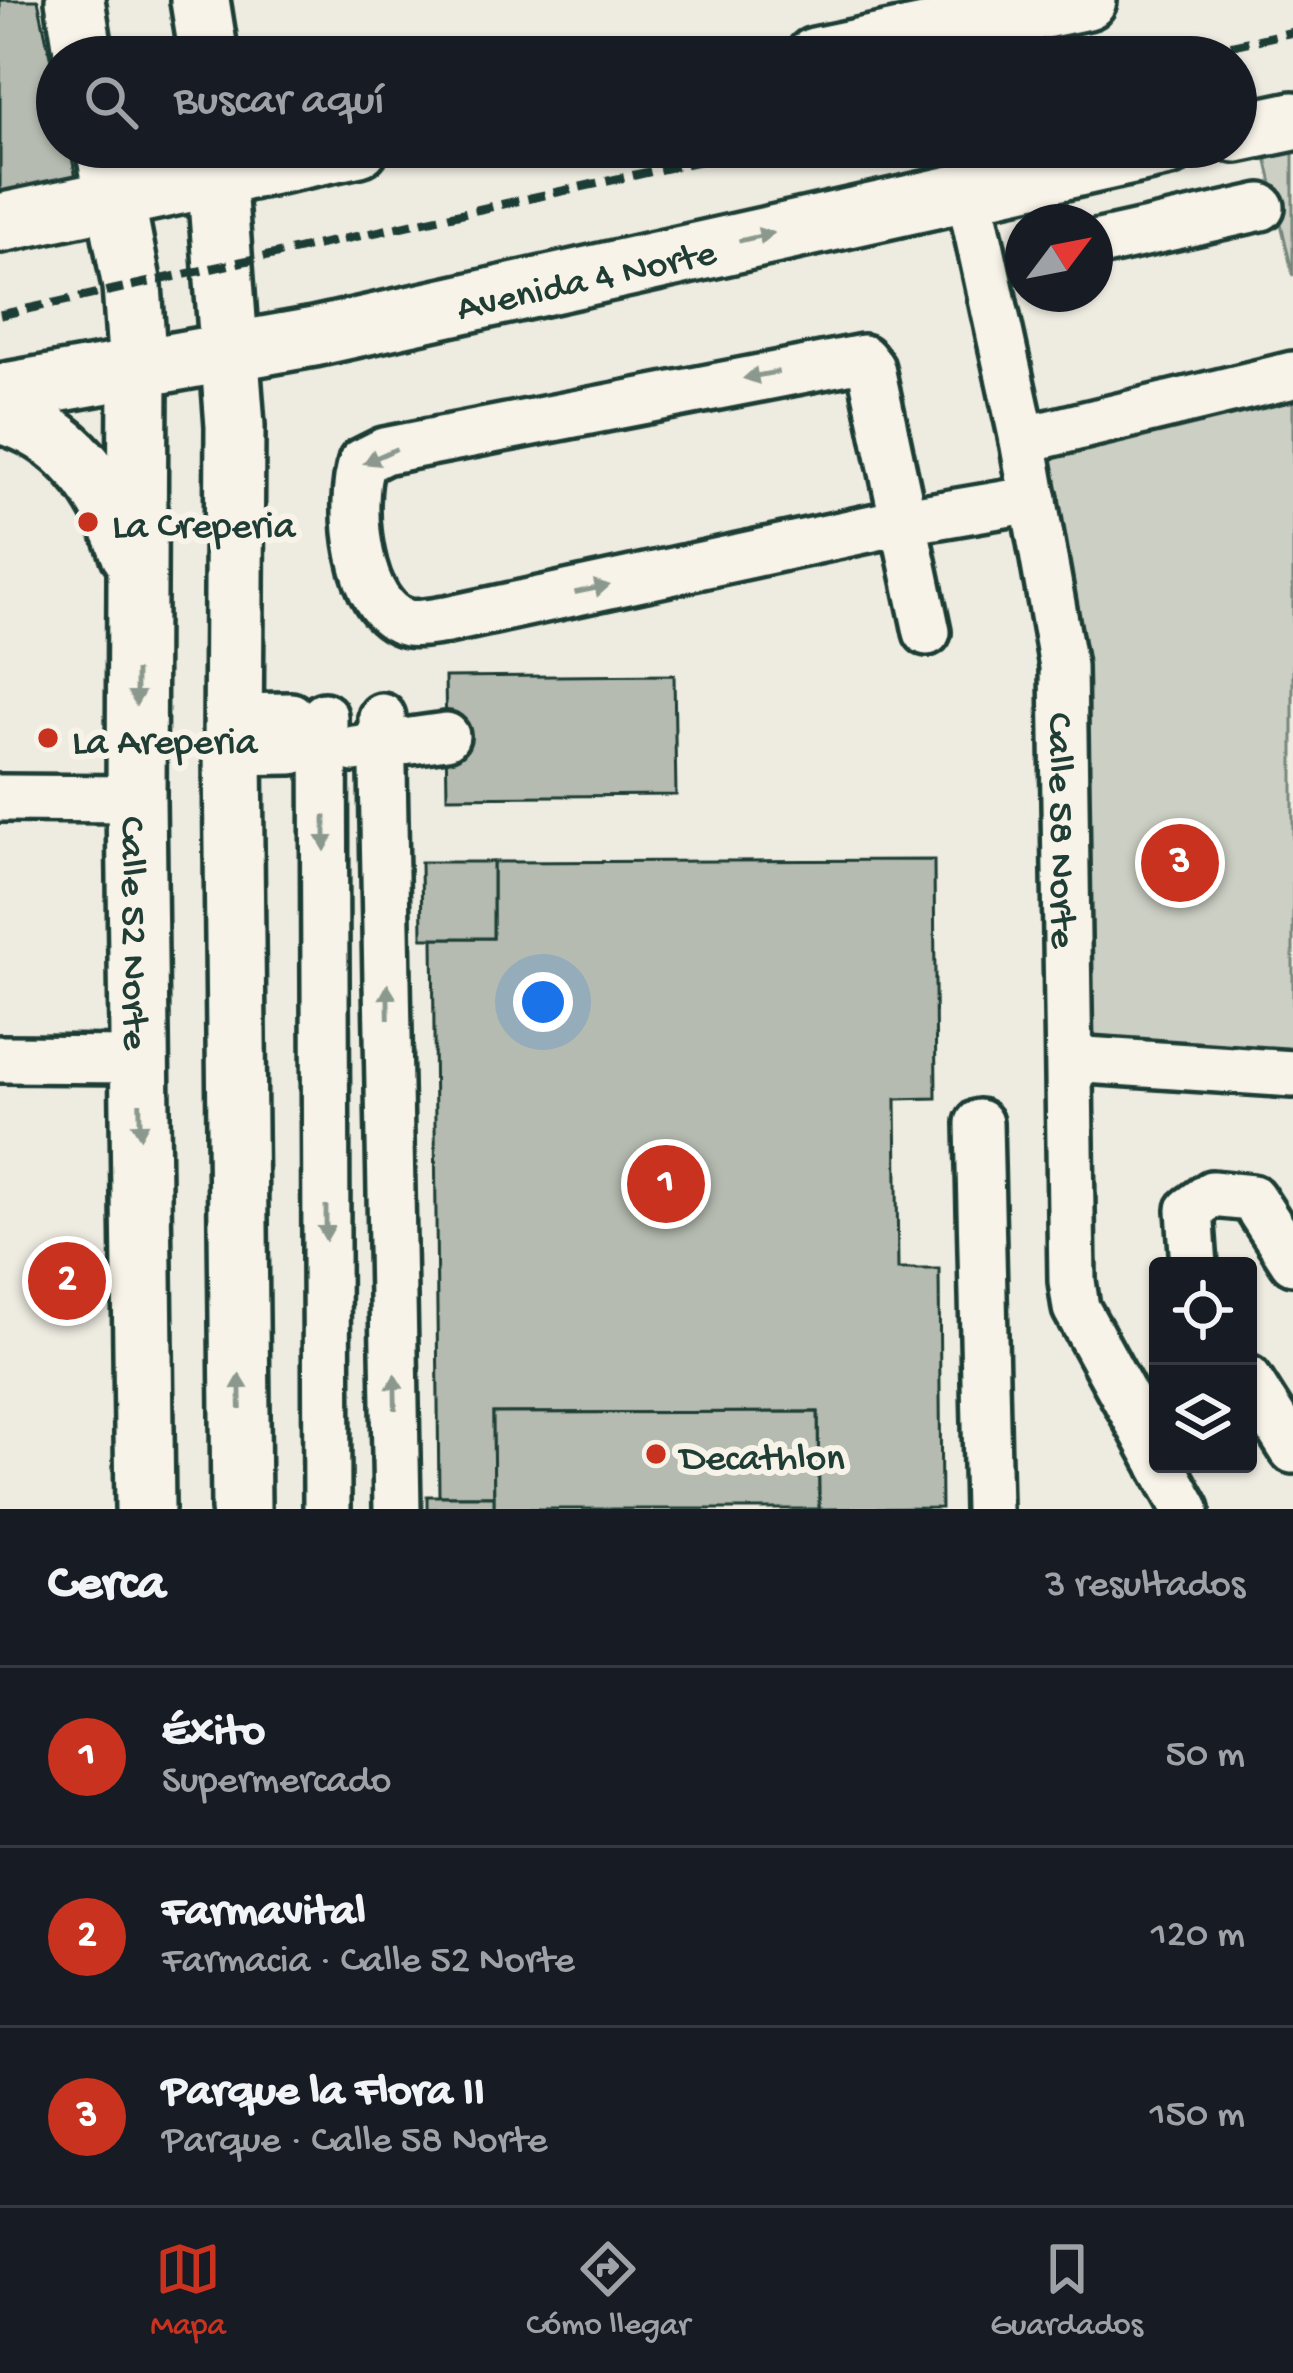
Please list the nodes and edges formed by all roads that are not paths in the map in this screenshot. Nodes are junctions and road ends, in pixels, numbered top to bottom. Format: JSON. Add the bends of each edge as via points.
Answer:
{"nodes":[{"id":1,"x":75,"y":0,"type":"edge"},
{"id":2,"x":1087,"y":0,"type":"edge"},
{"id":3,"x":925,"y":18,"type":"edge"},
{"id":4,"x":81,"y":36,"type":"edge"},
{"id":5,"x":874,"y":36,"type":"edge"},
{"id":6,"x":1293,"y":121,"type":"edge"},
{"id":7,"x":1257,"y":129,"type":"edge"},
{"id":8,"x":157,"y":168,"type":"edge"},
{"id":9,"x":215,"y":168,"type":"edge"},
{"id":10,"x":1068,"y":168,"type":"edge"},
{"id":11,"x":111,"y":172,"type":"edge"},
{"id":12,"x":968,"y":189,"type":"junction"},
{"id":13,"x":1261,"y":206,"type":"dead end"},
{"id":14,"x":0,"y":223,"type":"edge"},
{"id":15,"x":1113,"y":240,"type":"edge"},
{"id":16,"x":1004,"y":265,"type":"edge"},
{"id":17,"x":314,"y":337,"type":"junction"},
{"id":18,"x":231,"y":351,"type":"junction"},
{"id":19,"x":138,"y":369,"type":"junction"},
{"id":20,"x":1293,"y":375,"type":"edge"},
{"id":21,"x":0,"y":393,"type":"edge"},
{"id":22,"x":0,"y":414,"type":"edge"},
{"id":23,"x":1023,"y":440,"type":"junction"},
{"id":24,"x":230,"y":457,"type":"junction"},
{"id":25,"x":143,"y":471,"type":"junction"},
{"id":26,"x":1034,"y":500,"type":"junction"},
{"id":27,"x":905,"y":521,"type":"junction"},
{"id":28,"x":136,"y":571,"type":"junction"},
{"id":29,"x":927,"y":632,"type":"dead end"},
{"id":30,"x":446,"y":729,"type":"dead end"},
{"id":31,"x":382,"y":732,"type":"junction"},
{"id":32,"x":233,"y":734,"type":"junction"},
{"id":33,"x":309,"y":734,"type":"junction"},
{"id":34,"x":0,"y":798,"type":"edge"},
{"id":35,"x":136,"y":799,"type":"junction"},
{"id":36,"x":0,"y":1059,"type":"edge"},
{"id":37,"x":1071,"y":1059,"type":"junction"},
{"id":38,"x":140,"y":1060,"type":"junction"},
{"id":39,"x":1293,"y":1073,"type":"edge"},
{"id":40,"x":979,"y":1123,"type":"dead end"},
{"id":41,"x":1193,"y":1257,"type":"edge"},
{"id":42,"x":1293,"y":1261,"type":"edge"},
{"id":43,"x":393,"y":1279,"type":"junction"},
{"id":44,"x":326,"y":1280,"type":"junction"},
{"id":45,"x":1257,"y":1393,"type":"edge"},
{"id":46,"x":1149,"y":1441,"type":"edge"},
{"id":47,"x":1293,"y":1450,"type":"edge"},
{"id":48,"x":1166,"y":1473,"type":"edge"},
{"id":49,"x":145,"y":1509,"type":"edge"},
{"id":50,"x":241,"y":1509,"type":"edge"},
{"id":51,"x":327,"y":1509,"type":"edge"},
{"id":52,"x":398,"y":1509,"type":"edge"},
{"id":53,"x":988,"y":1509,"type":"edge"},
{"id":54,"x":1186,"y":1509,"type":"edge"}],
"edges":[{"from":1,"to":4,"type":"main road"},
{"from":2,"to":3,"type":"main road"},
{"from":3,"to":5,"type":"main road"},
{"from":6,"to":7,"type":"main road"},
{"from":8,"to":11,"type":"main road"},
{"from":9,"to":18,"type":"main road"},
{"from":10,"to":12,"type":"main road","name":"Avenida 4 Norte"},
{"from":11,"to":14,"type":"main road"},
{"from":11,"to":19,"type":"main road","name":"Calle 52 Norte"},
{"from":12,"to":16,"type":"street","name":"Calle 58 Norte"},
{"from":17,"to":12,"type":"main road","name":"Avenida 4 Norte","one_way":true},
{"from":13,"to":15,"type":"street"},
{"from":16,"to":23,"type":"street","name":"Calle 58 Norte"},
{"from":17,"to":18,"type":"main road","name":"Avenida 4 Norte"},
{"from":17,"to":24,"type":"main road","via":[[255,388]]},
{"from":18,"to":19,"type":"main road","name":"Avenida 4 Norte"},
{"from":18,"to":24,"type":"main road"},
{"from":19,"to":21,"type":"main road","name":"Avenida 4 Norte"},
{"from":19,"to":25,"type":"main road","name":"Calle 52 Norte"},
{"from":20,"to":23,"type":"street"},
{"from":22,"to":28,"type":"main road","via":[[76,457],[103,490]]},
{"from":23,"to":26,"type":"street","name":"Calle 58 Norte"},
{"from":24,"to":25,"type":"main road","via":[[190,438],[164,443]]},
{"from":24,"to":32,"type":"main road"},
{"from":25,"to":28,"type":"main road","name":"Calle 52 Norte"},
{"from":26,"to":27,"type":"street"},
{"from":26,"to":37,"type":"street","name":"Calle 58 Norte","via":[[1064,666]]},
{"from":27,"to":27,"type":"street","one_way":true,"via":[[863,358],[383,451],[362,462],[353,487],[368,589],[409,623]]},
{"from":27,"to":29,"type":"street"},
{"from":28,"to":35,"type":"main road","name":"Calle 52 Norte","one_way":true},
{"from":30,"to":31,"type":"street"},
{"from":31,"to":33,"type":"street"},
{"from":43,"to":31,"type":"street","one_way":true},
{"from":32,"to":33,"type":"street"},
{"from":50,"to":32,"type":"main road","one_way":true},
{"from":33,"to":44,"type":"street","one_way":true},
{"from":34,"to":35,"type":"street"},
{"from":35,"to":38,"type":"main road","name":"Calle 52 Norte"},
{"from":36,"to":38,"type":"street"},
{"from":37,"to":39,"type":"street"},
{"from":37,"to":46,"type":"street","name":"Calle 58 Norte","via":[[1076,1308]]},
{"from":38,"to":49,"type":"main road","name":"Calle 52 Norte","one_way":true},
{"from":40,"to":53,"type":"street"},
{"from":41,"to":42,"type":"street","via":[[1190,1210],[1212,1194],[1252,1198]]},
{"from":43,"to":44,"type":"street"},
{"from":52,"to":43,"type":"street","one_way":true},
{"from":44,"to":51,"type":"street"},
{"from":45,"to":47,"type":"street"},
{"from":48,"to":54,"type":"street","name":"Calle 58 Norte"}]}
